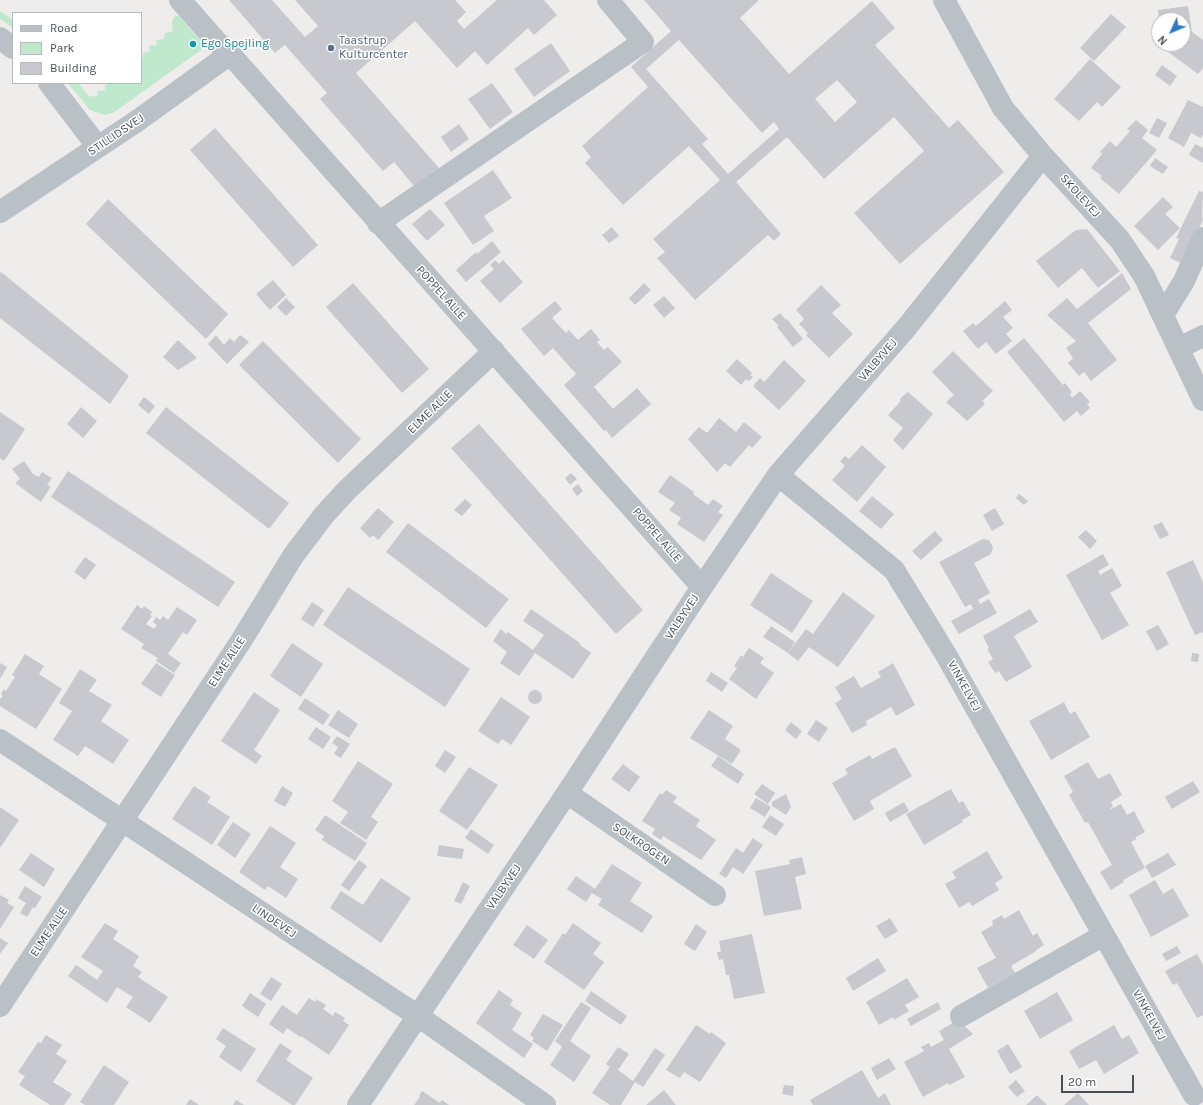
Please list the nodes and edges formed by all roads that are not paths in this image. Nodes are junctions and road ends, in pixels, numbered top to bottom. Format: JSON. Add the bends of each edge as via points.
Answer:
{"nodes":[{"id":1,"x":180,"y":0,"type":"edge"},
{"id":2,"x":608,"y":0,"type":"edge"},
{"id":3,"x":944,"y":0,"type":"edge"},
{"id":4,"x":0,"y":38,"type":"edge"},
{"id":5,"x":12,"y":47,"type":"edge"},
{"id":6,"x":230,"y":54,"type":"junction"},
{"id":7,"x":50,"y":84,"type":"edge"},
{"id":8,"x":98,"y":147,"type":"junction"},
{"id":9,"x":1043,"y":156,"type":"junction"},
{"id":10,"x":0,"y":212,"type":"edge"},
{"id":11,"x":378,"y":222,"type":"junction"},
{"id":12,"x":1203,"y":238,"type":"edge"},
{"id":13,"x":1163,"y":315,"type":"junction"},
{"id":14,"x":1203,"y":336,"type":"edge"},
{"id":15,"x":1179,"y":348,"type":"junction"},
{"id":16,"x":494,"y":351,"type":"junction"},
{"id":17,"x":1203,"y":400,"type":"edge"},
{"id":18,"x":778,"y":475,"type":"junction"},
{"id":19,"x":702,"y":587,"type":"junction"},
{"id":20,"x":0,"y":740,"type":"edge"},
{"id":21,"x":567,"y":794,"type":"junction"},
{"id":22,"x":123,"y":821,"type":"junction"},
{"id":23,"x":715,"y":895,"type":"dead end"},
{"id":24,"x":1104,"y":935,"type":"junction"},
{"id":25,"x":0,"y":1006,"type":"edge"},
{"id":26,"x":418,"y":1016,"type":"junction"},
{"id":27,"x":961,"y":1016,"type":"dead end"},
{"id":28,"x":1194,"y":1095,"type":"dead end"},
{"id":29,"x":358,"y":1105,"type":"edge"},
{"id":30,"x":545,"y":1105,"type":"edge"}],
"edges":[{"from":1,"to":6,"type":"street","name":"POPPEL ALLE","via":[[216,42]]},
{"from":2,"to":11,"type":"street","via":[[643,42]]},
{"from":3,"to":9,"type":"street","name":"SKOLEVEJ","via":[[1004,108]]},
{"from":4,"to":5,"type":"street"},
{"from":6,"to":8,"type":"street","name":"STILLIDSVEJ"},
{"from":6,"to":11,"type":"street","name":"POPPEL ALLE"},
{"from":7,"to":8,"type":"street"},
{"from":8,"to":10,"type":"street","name":"STILLIDSVEJ"},
{"from":9,"to":13,"type":"street","name":"SKOLEVEJ","via":[[1120,240],[1144,276]]},
{"from":9,"to":18,"type":"street","name":"VALBYVEJ","via":[[907,327]]},
{"from":11,"to":16,"type":"street","name":"POPPEL ALLE"},
{"from":12,"to":13,"type":"street","via":[[1184,281]]},
{"from":13,"to":15,"type":"street","name":"SKOLEVEJ"},
{"from":14,"to":15,"type":"street"},
{"from":15,"to":17,"type":"street","name":"SKOLEVEJ"},
{"from":16,"to":19,"type":"street","name":"POPPEL ALLE"},
{"from":16,"to":22,"type":"street","name":"ELME ALLE","via":[[347,490],[324,515],[288,562],[241,641]]},
{"from":18,"to":19,"type":"street","name":"VALBYVEJ"},
{"from":18,"to":24,"type":"street","name":"VINKELVEJ","via":[[894,570],[945,653]]},
{"from":19,"to":21,"type":"street","name":"VALBYVEJ"},
{"from":20,"to":22,"type":"street","name":"LINDEVEJ"},
{"from":21,"to":23,"type":"street","name":"SOLKROGEN"},
{"from":21,"to":26,"type":"street","name":"VALBYVEJ"},
{"from":22,"to":25,"type":"street","name":"ELME ALLE"},
{"from":22,"to":26,"type":"street","name":"LINDEVEJ"},
{"from":24,"to":27,"type":"street"},
{"from":24,"to":28,"type":"street","name":"VINKELVEJ"},
{"from":26,"to":29,"type":"street","name":"VALBYVEJ"},
{"from":26,"to":30,"type":"street","name":"LINDEVEJ"}]}
